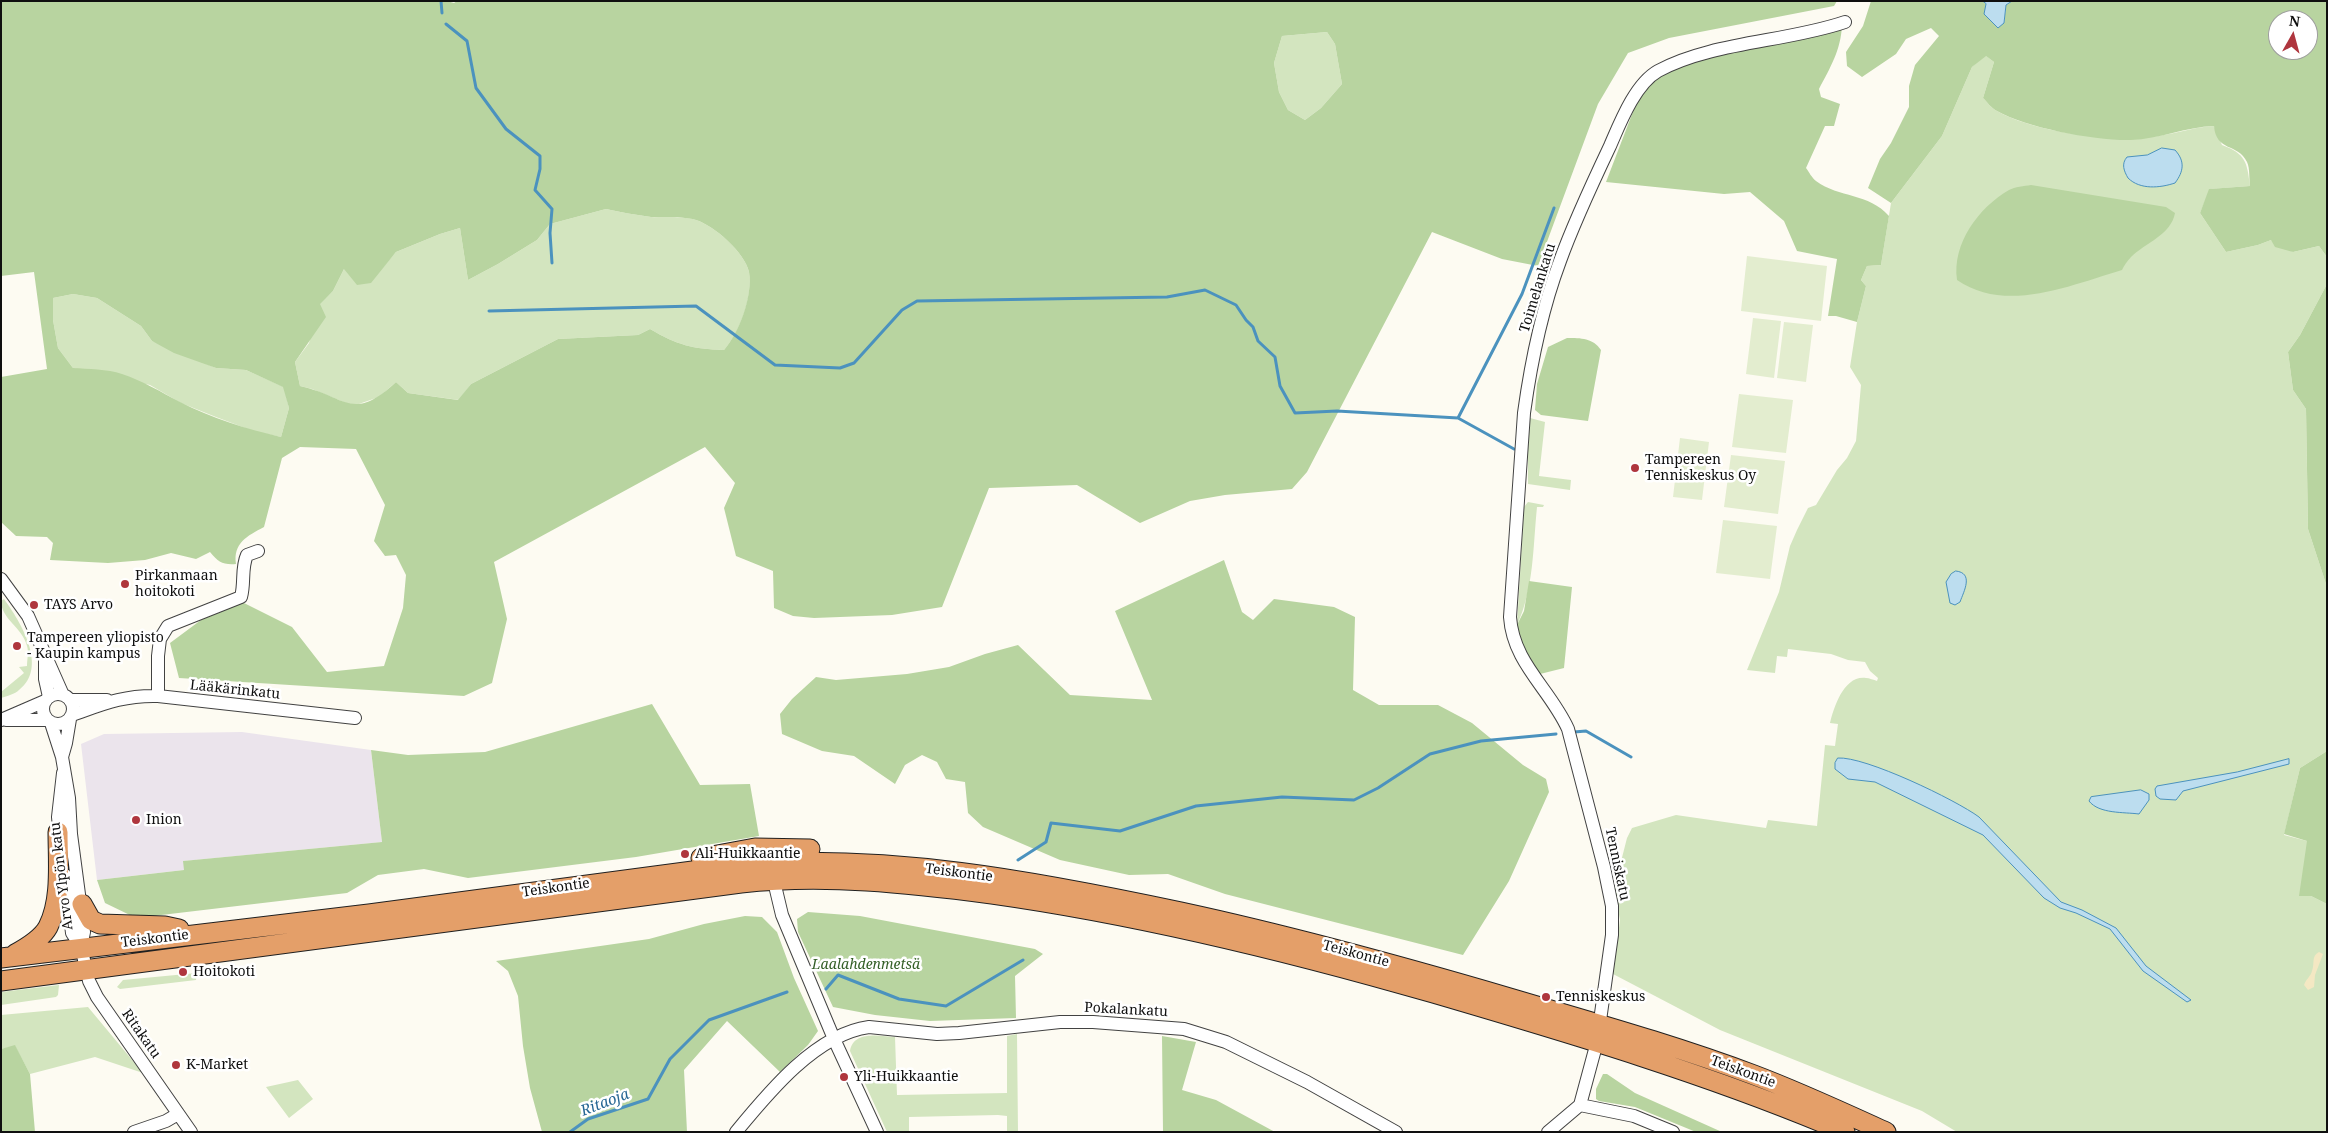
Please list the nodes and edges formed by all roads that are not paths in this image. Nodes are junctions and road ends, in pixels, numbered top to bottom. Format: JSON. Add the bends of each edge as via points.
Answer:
{"nodes":[{"id":1,"x":1845,"y":22,"type":"dead end"},
{"id":2,"x":258,"y":550,"type":"dead end"},
{"id":3,"x":1,"y":579,"type":"edge"},
{"id":4,"x":44,"y":655,"type":"junction"},
{"id":5,"x":158,"y":696,"type":"junction"},
{"id":6,"x":67,"y":697,"type":"junction"},
{"id":7,"x":47,"y":699,"type":"junction"},
{"id":8,"x":112,"y":700,"type":"junction"},
{"id":9,"x":1562,"y":714,"type":"joint"},
{"id":10,"x":71,"y":717,"type":"junction"},
{"id":11,"x":355,"y":718,"type":"dead end"},
{"id":12,"x":49,"y":721,"type":"junction"},
{"id":13,"x":62,"y":757,"type":"junction"},
{"id":14,"x":63,"y":773,"type":"junction"},
{"id":15,"x":58,"y":832,"type":"junction"},
{"id":16,"x":880,"y":864,"type":"junction"},
{"id":17,"x":772,"y":871,"type":"junction"},
{"id":18,"x":653,"y":875,"type":"junction"},
{"id":19,"x":82,"y":904,"type":"junction"},
{"id":20,"x":197,"y":934,"type":"junction"},
{"id":21,"x":81,"y":947,"type":"junction"},
{"id":22,"x":6,"y":958,"type":"edge"},
{"id":23,"x":87,"y":970,"type":"junction"},
{"id":24,"x":1,"y":981,"type":"edge"},
{"id":25,"x":1599,"y":1033,"type":"junction"},
{"id":26,"x":834,"y":1039,"type":"junction"},
{"id":27,"x":1580,"y":1105,"type":"junction"},
{"id":28,"x":178,"y":1114,"type":"junction"},
{"id":29,"x":134,"y":1132,"type":"edge"},
{"id":30,"x":191,"y":1132,"type":"edge"},
{"id":31,"x":736,"y":1132,"type":"edge"},
{"id":32,"x":877,"y":1132,"type":"edge"},
{"id":33,"x":1396,"y":1132,"type":"edge"},
{"id":34,"x":1548,"y":1132,"type":"edge"},
{"id":35,"x":1673,"y":1132,"type":"edge"},
{"id":36,"x":1845,"y":1132,"type":"edge"},
{"id":37,"x":1886,"y":1132,"type":"edge"}],
"edges":[{"from":1,"to":9,"type":"street","name":"Toimelankatu","via":[[1680,59],[1655,72],[1632,98],[1578,216],[1559,263],[1528,386],[1510,617],[1515,646]]},
{"from":2,"to":5,"type":"street","via":[[247,555],[243,564],[240,597],[168,626],[160,639]]},
{"from":3,"to":4,"type":"street","via":[[28,616]]},
{"from":4,"to":6,"type":"street"},
{"from":4,"to":7,"type":"street"},
{"from":5,"to":8,"type":"street","name":"Lääkärinkatu"},
{"from":5,"to":11,"type":"street","name":"Lääkärinkatu"},
{"from":6,"to":7,"type":"street"},
{"from":6,"to":8,"type":"street","name":"Lääkärinkatu"},
{"from":6,"to":10,"type":"street","via":[[73,710]]},
{"from":7,"to":12,"type":"street","via":[[43,711]]},
{"from":7,"to":12,"type":"street","via":[[1,720]]},
{"from":8,"to":10,"type":"street","name":"Lääkärinkatu"},
{"from":9,"to":25,"type":"street","name":"Tenniskatu","via":[[1612,906],[1612,935]]},
{"from":10,"to":12,"type":"street","via":[[61,724]]},
{"from":10,"to":13,"type":"street","name":"Arvo Ylpön katu"},
{"from":12,"to":13,"type":"street","name":"Arvo Ylpön katu"},
{"from":13,"to":14,"type":"street","name":"Arvo Ylpön katu"},
{"from":14,"to":15,"type":"street","name":"Arvo Ylpön katu"},
{"from":14,"to":19,"type":"street","name":"Arvo Ylpön katu"},
{"from":15,"to":21,"type":"street","name":"Arvo Ylpön katu","via":[[72,933]]},
{"from":15,"to":22,"type":"highway","via":[[56,900],[47,928],[36,940]]},
{"from":16,"to":17,"type":"highway","name":"Teiskontie"},
{"from":16,"to":18,"type":"highway","via":[[852,853],[755,848],[667,866]]},
{"from":16,"to":25,"type":"highway","name":"Teiskontie","via":[[976,873],[1251,927],[1413,969]]},
{"from":17,"to":18,"type":"highway","name":"Teiskontie"},
{"from":17,"to":23,"type":"highway","name":"Teiskontie","via":[[681,890]]},
{"from":17,"to":25,"type":"highway","name":"Teiskontie","via":[[928,885],[1114,914],[1252,944]]},
{"from":17,"to":26,"type":"street","via":[[782,915]]},
{"from":18,"to":20,"type":"highway","name":"Teiskontie"},
{"from":19,"to":20,"type":"highway","via":[[91,920],[100,924],[165,926]]},
{"from":19,"to":21,"type":"street","name":"Arvo Ylpön katu","via":[[84,932]]},
{"from":20,"to":21,"type":"highway","name":"Teiskontie"},
{"from":21,"to":22,"type":"highway","name":"Teiskontie"},
{"from":21,"to":23,"type":"street","name":"Ritakatu"},
{"from":23,"to":24,"type":"highway","name":"Teiskontie"},
{"from":23,"to":28,"type":"street","name":"Ritakatu","via":[[97,997]]},
{"from":25,"to":27,"type":"street","name":"Tenniskatu"},
{"from":25,"to":36,"type":"highway","name":"Teiskontie"},
{"from":25,"to":37,"type":"highway","name":"Teiskontie","via":[[1757,1076]]},
{"from":26,"to":31,"type":"street","via":[[810,1053]]},
{"from":26,"to":32,"type":"street"},
{"from":26,"to":33,"type":"street","name":"Pokalankatu","via":[[869,1027],[937,1034],[1060,1022],[1184,1029],[1226,1042],[1307,1082]]},
{"from":27,"to":34,"type":"street"},
{"from":27,"to":35,"type":"street","via":[[1634,1116]]},
{"from":28,"to":29,"type":"street"},
{"from":28,"to":30,"type":"street","name":"Ritakatu"}]}
